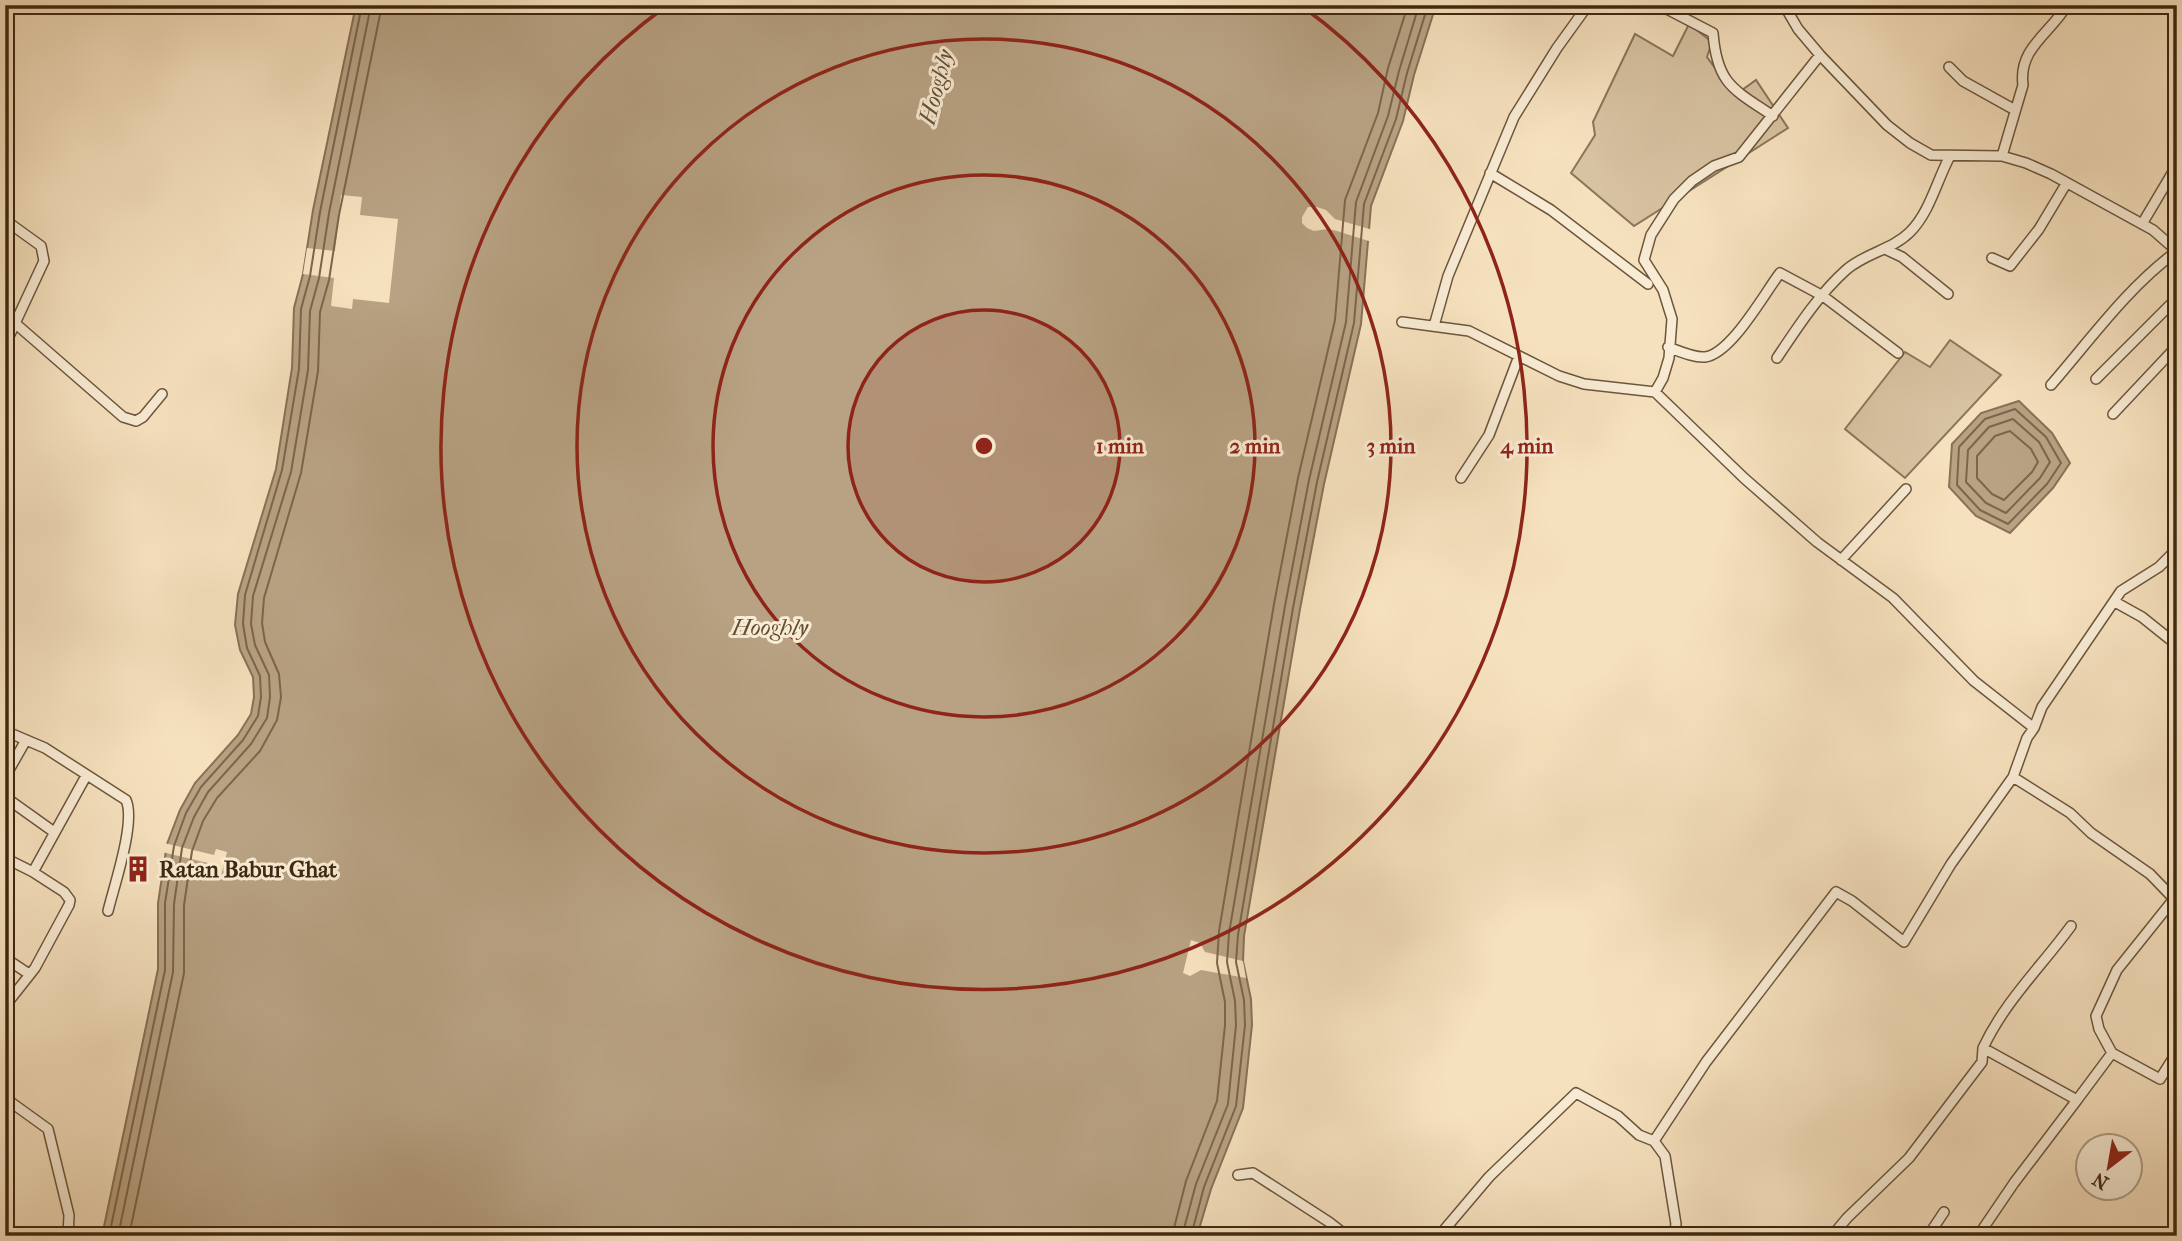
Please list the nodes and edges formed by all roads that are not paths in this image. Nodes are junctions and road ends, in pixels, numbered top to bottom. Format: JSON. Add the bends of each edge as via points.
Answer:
{"nodes":[{"id":1,"x":1588,"y":5,"type":"edge"},
{"id":2,"x":1658,"y":5,"type":"edge"},
{"id":3,"x":1784,"y":5,"type":"edge"},
{"id":4,"x":2067,"y":5,"type":"edge"},
{"id":5,"x":1820,"y":55,"type":"junction"},
{"id":6,"x":1949,"y":66,"type":"dead end"},
{"id":7,"x":2015,"y":110,"type":"junction"},
{"id":8,"x":1773,"y":116,"type":"junction"},
{"id":9,"x":1950,"y":156,"type":"junction"},
{"id":10,"x":2002,"y":156,"type":"junction"},
{"id":11,"x":2177,"y":166,"type":"edge"},
{"id":12,"x":1490,"y":173,"type":"junction"},
{"id":13,"x":2066,"y":184,"type":"junction"},
{"id":14,"x":5,"y":220,"type":"edge"},
{"id":15,"x":2142,"y":224,"type":"junction"},
{"id":16,"x":1885,"y":249,"type":"junction"},
{"id":17,"x":2177,"y":251,"type":"edge"},
{"id":18,"x":1992,"y":258,"type":"dead end"},
{"id":19,"x":1648,"y":284,"type":"dead end"},
{"id":20,"x":1948,"y":294,"type":"dead end"},
{"id":21,"x":1823,"y":296,"type":"junction"},
{"id":22,"x":2177,"y":298,"type":"edge"},
{"id":23,"x":1402,"y":322,"type":"dead end"},
{"id":24,"x":16,"y":324,"type":"junction"},
{"id":25,"x":1434,"y":326,"type":"junction"},
{"id":26,"x":5,"y":345,"type":"edge"},
{"id":27,"x":2177,"y":346,"type":"edge"},
{"id":28,"x":1668,"y":347,"type":"junction"},
{"id":29,"x":1898,"y":353,"type":"dead end"},
{"id":30,"x":1519,"y":356,"type":"junction"},
{"id":31,"x":1777,"y":358,"type":"dead end"},
{"id":32,"x":2096,"y":379,"type":"dead end"},
{"id":33,"x":2051,"y":385,"type":"dead end"},
{"id":34,"x":1655,"y":392,"type":"junction"},
{"id":35,"x":162,"y":394,"type":"dead end"},
{"id":36,"x":2113,"y":414,"type":"dead end"},
{"id":37,"x":1461,"y":478,"type":"dead end"},
{"id":38,"x":1906,"y":489,"type":"dead end"},
{"id":39,"x":2177,"y":548,"type":"edge"},
{"id":40,"x":1842,"y":560,"type":"junction"},
{"id":41,"x":2115,"y":602,"type":"junction"},
{"id":42,"x":2177,"y":645,"type":"edge"},
{"id":43,"x":2034,"y":727,"type":"junction"},
{"id":44,"x":5,"y":731,"type":"edge"},
{"id":45,"x":26,"y":740,"type":"junction"},
{"id":46,"x":86,"y":776,"type":"junction"},
{"id":47,"x":2013,"y":776,"type":"junction"},
{"id":48,"x":5,"y":777,"type":"edge"},
{"id":49,"x":5,"y":797,"type":"edge"},
{"id":50,"x":54,"y":832,"type":"junction"},
{"id":51,"x":6,"y":862,"type":"edge"},
{"id":52,"x":33,"y":872,"type":"junction"},
{"id":53,"x":2175,"y":901,"type":"edge"},
{"id":54,"x":108,"y":911,"type":"dead end"},
{"id":55,"x":2071,"y":926,"type":"dead end"},
{"id":56,"x":5,"y":958,"type":"edge"},
{"id":57,"x":29,"y":974,"type":"junction"},
{"id":58,"x":9,"y":994,"type":"edge"},
{"id":59,"x":5,"y":1006,"type":"edge"},
{"id":60,"x":1983,"y":1048,"type":"junction"},
{"id":61,"x":2177,"y":1052,"type":"edge"},
{"id":62,"x":2112,"y":1053,"type":"junction"},
{"id":63,"x":5,"y":1098,"type":"edge"},
{"id":64,"x":2077,"y":1100,"type":"junction"},
{"id":65,"x":1654,"y":1141,"type":"junction"},
{"id":66,"x":1238,"y":1175,"type":"dead end"},
{"id":67,"x":1944,"y":1212,"type":"dead end"},
{"id":68,"x":68,"y":1236,"type":"edge"},
{"id":69,"x":1347,"y":1236,"type":"edge"},
{"id":70,"x":1439,"y":1236,"type":"edge"},
{"id":71,"x":1674,"y":1236,"type":"edge"},
{"id":72,"x":1832,"y":1236,"type":"edge"},
{"id":73,"x":1928,"y":1236,"type":"edge"},
{"id":74,"x":1978,"y":1236,"type":"edge"}],
"edges":[{"from":1,"to":12,"type":"street","via":[[1523,101]]},
{"from":2,"to":8,"type":"street","via":[[1713,33],[1722,76]]},
{"from":3,"to":5,"type":"street"},
{"from":4,"to":7,"type":"street","via":[[2032,46]]},
{"from":5,"to":8,"type":"street"},
{"from":5,"to":9,"type":"street","via":[[1910,143],[1931,155]]},
{"from":6,"to":7,"type":"street","via":[[1963,82]]},
{"from":7,"to":10,"type":"street"},
{"from":8,"to":28,"type":"street","via":[[1740,157],[1714,166],[1692,181],[1651,235],[1644,260],[1663,290],[1672,319]]},
{"from":9,"to":10,"type":"street"},
{"from":9,"to":16,"type":"street","via":[[1921,218]]},
{"from":10,"to":13,"type":"street"},
{"from":11,"to":15,"type":"street"},
{"from":12,"to":19,"type":"street","via":[[1552,210]]},
{"from":12,"to":25,"type":"street","via":[[1448,276]]},
{"from":13,"to":15,"type":"street"},
{"from":13,"to":18,"type":"street","via":[[2010,266]]},
{"from":14,"to":24,"type":"street","via":[[41,246],[44,261]]},
{"from":15,"to":17,"type":"street"},
{"from":16,"to":20,"type":"street"},
{"from":16,"to":21,"type":"street","via":[[1859,260]]},
{"from":17,"to":33,"type":"street","via":[[2142,279]]},
{"from":21,"to":28,"type":"street","via":[[1780,273],[1717,354],[1703,358]]},
{"from":21,"to":29,"type":"street"},
{"from":21,"to":31,"type":"street"},
{"from":22,"to":32,"type":"street"},
{"from":23,"to":25,"type":"street"},
{"from":24,"to":26,"type":"street"},
{"from":24,"to":35,"type":"street","via":[[123,417],[136,421],[143,417]]},
{"from":25,"to":30,"type":"street","via":[[1468,331]]},
{"from":27,"to":36,"type":"street"},
{"from":28,"to":34,"type":"street","via":[[1669,358]]},
{"from":30,"to":34,"type":"street","via":[[1584,384]]},
{"from":30,"to":37,"type":"street","via":[[1489,435]]},
{"from":34,"to":40,"type":"street","via":[[1744,478]]},
{"from":38,"to":40,"type":"street"},
{"from":39,"to":41,"type":"street","via":[[2159,567],[2121,591]]},
{"from":40,"to":43,"type":"street","via":[[1893,598],[1974,681]]},
{"from":41,"to":42,"type":"street"},
{"from":41,"to":43,"type":"street","via":[[2042,707]]},
{"from":43,"to":47,"type":"street"},
{"from":44,"to":45,"type":"street"},
{"from":45,"to":46,"type":"street"},
{"from":45,"to":48,"type":"street"},
{"from":46,"to":50,"type":"street"},
{"from":46,"to":54,"type":"street","via":[[126,800],[130,810]]},
{"from":47,"to":53,"type":"street","via":[[2150,874]]},
{"from":47,"to":65,"type":"street","via":[[1951,864],[1904,942],[1836,892],[1706,1062]]},
{"from":49,"to":50,"type":"street"},
{"from":50,"to":52,"type":"street"},
{"from":51,"to":52,"type":"street"},
{"from":52,"to":57,"type":"street","via":[[70,901]]},
{"from":53,"to":62,"type":"street","via":[[2117,970],[2096,1016]]},
{"from":55,"to":60,"type":"street","via":[[2020,989]]},
{"from":56,"to":57,"type":"street"},
{"from":57,"to":58,"type":"street"},
{"from":58,"to":59,"type":"street"},
{"from":60,"to":64,"type":"street"},
{"from":60,"to":72,"type":"street","via":[[1982,1062],[1909,1158]]},
{"from":61,"to":62,"type":"street","via":[[2160,1079]]},
{"from":62,"to":64,"type":"street"},
{"from":63,"to":68,"type":"street","via":[[48,1129],[69,1215]]},
{"from":64,"to":74,"type":"street"},
{"from":65,"to":70,"type":"street","via":[[1576,1093],[1489,1177]]},
{"from":65,"to":71,"type":"street","via":[[1665,1156]]},
{"from":66,"to":69,"type":"street","via":[[1252,1173]]},
{"from":67,"to":73,"type":"street"}]}
